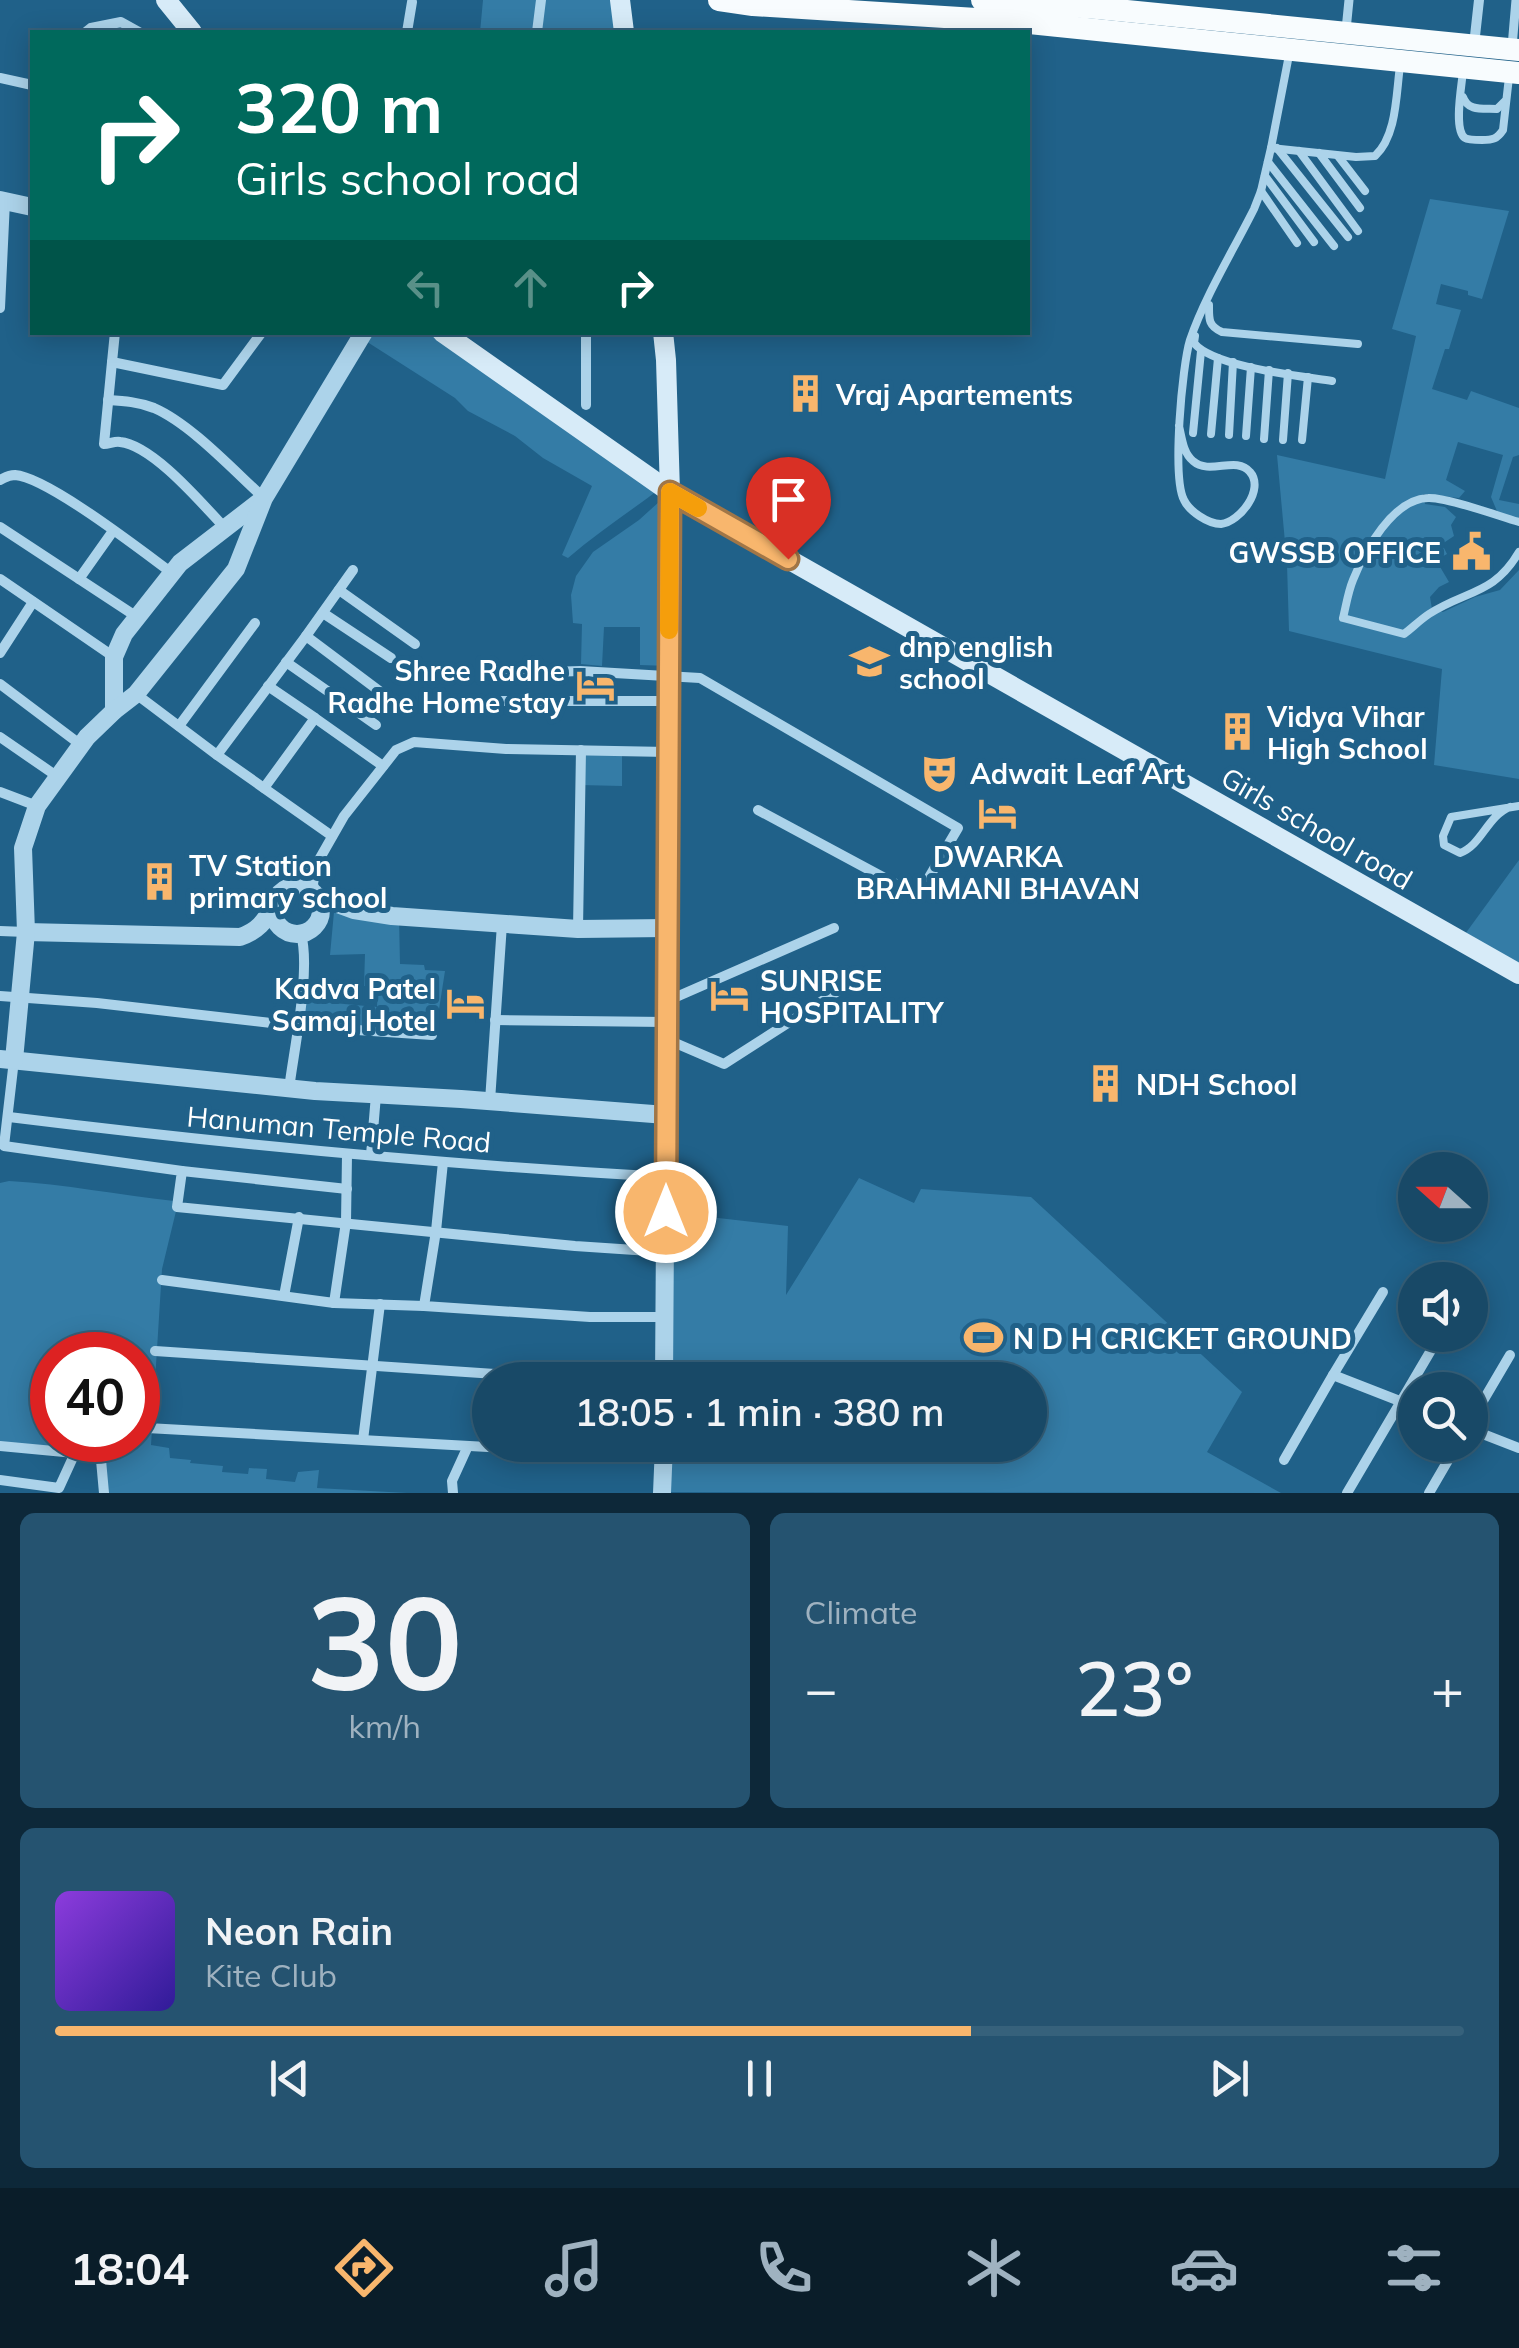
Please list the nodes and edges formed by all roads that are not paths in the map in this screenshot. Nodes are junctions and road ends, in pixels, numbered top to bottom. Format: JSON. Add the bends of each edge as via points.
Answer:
{"nodes":[{"id":1,"x":166,"y":0,"type":"edge"},
{"id":2,"x":541,"y":0,"type":"edge"},
{"id":3,"x":620,"y":0,"type":"edge"},
{"id":4,"x":719,"y":0,"type":"edge"},
{"id":5,"x":982,"y":0,"type":"edge"},
{"id":6,"x":1349,"y":0,"type":"edge"},
{"id":7,"x":1478,"y":0,"type":"edge"},
{"id":8,"x":1516,"y":0,"type":"edge"},
{"id":9,"x":412,"y":2,"type":"edge"},
{"id":10,"x":1176,"y":8,"type":"edge"},
{"id":11,"x":88,"y":30,"type":"edge"},
{"id":12,"x":135,"y":30,"type":"edge"},
{"id":13,"x":190,"y":30,"type":"edge"},
{"id":14,"x":408,"y":30,"type":"edge"},
{"id":15,"x":537,"y":30,"type":"edge"},
{"id":16,"x":624,"y":30,"type":"edge"},
{"id":17,"x":1346,"y":33,"type":"junction"},
{"id":18,"x":1474,"y":46,"type":"junction"},
{"id":19,"x":1290,"y":50,"type":"junction"},
{"id":20,"x":1400,"y":62,"type":"junction"},
{"id":21,"x":1515,"y":63,"type":"edge"},
{"id":22,"x":1463,"y":74,"type":"junction"},
{"id":23,"x":0,"y":78,"type":"edge"},
{"id":24,"x":30,"y":85,"type":"edge"},
{"id":25,"x":1506,"y":98,"type":"junction"},
{"id":26,"x":1274,"y":148,"type":"junction"},
{"id":27,"x":1299,"y":151,"type":"junction"},
{"id":28,"x":1319,"y":154,"type":"junction"},
{"id":29,"x":1338,"y":156,"type":"junction"},
{"id":30,"x":1268,"y":162,"type":"junction"},
{"id":31,"x":1264,"y":176,"type":"junction"},
{"id":32,"x":1366,"y":190,"type":"dead end"},
{"id":33,"x":1261,"y":191,"type":"junction"},
{"id":34,"x":2,"y":201,"type":"edge"},
{"id":35,"x":30,"y":207,"type":"edge"},
{"id":36,"x":1360,"y":208,"type":"dead end"},
{"id":37,"x":1358,"y":230,"type":"dead end"},
{"id":38,"x":1348,"y":237,"type":"dead end"},
{"id":39,"x":1314,"y":242,"type":"dead end"},
{"id":40,"x":1297,"y":243,"type":"dead end"},
{"id":41,"x":1334,"y":246,"type":"dead end"},
{"id":42,"x":1210,"y":298,"type":"junction"},
{"id":43,"x":0,"y":308,"type":"edge"},
{"id":44,"x":1196,"y":326,"type":"junction"},
{"id":45,"x":116,"y":335,"type":"edge"},
{"id":46,"x":260,"y":335,"type":"edge"},
{"id":47,"x":362,"y":335,"type":"edge"},
{"id":48,"x":442,"y":335,"type":"edge"},
{"id":49,"x":586,"y":335,"type":"edge"},
{"id":50,"x":663,"y":335,"type":"edge"},
{"id":51,"x":1358,"y":344,"type":"dead end"},
{"id":52,"x":1201,"y":351,"type":"junction"},
{"id":53,"x":1218,"y":358,"type":"junction"},
{"id":54,"x":112,"y":362,"type":"junction"},
{"id":55,"x":1233,"y":362,"type":"junction"},
{"id":56,"x":1251,"y":366,"type":"junction"},
{"id":57,"x":1270,"y":370,"type":"junction"},
{"id":58,"x":1288,"y":373,"type":"junction"},
{"id":59,"x":1308,"y":377,"type":"junction"},
{"id":60,"x":1332,"y":381,"type":"dead end"},
{"id":61,"x":108,"y":400,"type":"junction"},
{"id":62,"x":586,"y":405,"type":"dead end"},
{"id":63,"x":1180,"y":426,"type":"junction"},
{"id":64,"x":1194,"y":434,"type":"dead end"},
{"id":65,"x":1211,"y":434,"type":"dead end"},
{"id":66,"x":1229,"y":435,"type":"dead end"},
{"id":67,"x":1246,"y":436,"type":"dead end"},
{"id":68,"x":1264,"y":439,"type":"dead end"},
{"id":69,"x":1283,"y":440,"type":"dead end"},
{"id":70,"x":1302,"y":440,"type":"dead end"},
{"id":71,"x":0,"y":480,"type":"edge"},
{"id":72,"x":670,"y":492,"type":"junction"},
{"id":73,"x":264,"y":498,"type":"junction"},
{"id":74,"x":1519,"y":522,"type":"edge"},
{"id":75,"x":0,"y":528,"type":"edge"},
{"id":76,"x":225,"y":528,"type":"junction"},
{"id":77,"x":112,"y":531,"type":"junction"},
{"id":78,"x":1519,"y":552,"type":"edge"},
{"id":79,"x":354,"y":570,"type":"dead end"},
{"id":80,"x":172,"y":573,"type":"junction"},
{"id":81,"x":0,"y":579,"type":"edge"},
{"id":82,"x":79,"y":579,"type":"junction"},
{"id":83,"x":339,"y":590,"type":"junction"},
{"id":84,"x":33,"y":602,"type":"junction"},
{"id":85,"x":323,"y":613,"type":"junction"},
{"id":86,"x":137,"y":617,"type":"junction"},
{"id":87,"x":256,"y":623,"type":"dead end"},
{"id":88,"x":306,"y":636,"type":"junction"},
{"id":89,"x":415,"y":644,"type":"dead end"},
{"id":90,"x":0,"y":653,"type":"edge"},
{"id":91,"x":114,"y":657,"type":"junction"},
{"id":92,"x":391,"y":658,"type":"dead end"},
{"id":93,"x":286,"y":662,"type":"junction"},
{"id":94,"x":496,"y":674,"type":"dead end"},
{"id":95,"x":669,"y":676,"type":"junction"},
{"id":96,"x":0,"y":684,"type":"edge"},
{"id":97,"x":268,"y":686,"type":"junction"},
{"id":98,"x":136,"y":694,"type":"junction"},
{"id":99,"x":488,"y":701,"type":"dead end"},
{"id":100,"x":669,"y":701,"type":"junction"},
{"id":101,"x":398,"y":705,"type":"dead end"},
{"id":102,"x":114,"y":710,"type":"junction"},
{"id":103,"x":316,"y":718,"type":"junction"},
{"id":104,"x":376,"y":725,"type":"dead end"},
{"id":105,"x":179,"y":726,"type":"junction"},
{"id":106,"x":0,"y":737,"type":"edge"},
{"id":107,"x":81,"y":745,"type":"junction"},
{"id":108,"x":581,"y":750,"type":"junction"},
{"id":109,"x":668,"y":752,"type":"junction"},
{"id":110,"x":217,"y":754,"type":"junction"},
{"id":111,"x":383,"y":766,"type":"junction"},
{"id":112,"x":58,"y":777,"type":"junction"},
{"id":113,"x":264,"y":788,"type":"junction"},
{"id":114,"x":0,"y":792,"type":"edge"},
{"id":115,"x":37,"y":806,"type":"junction"},
{"id":116,"x":1515,"y":806,"type":"edge"},
{"id":117,"x":758,"y":810,"type":"dead end"},
{"id":118,"x":332,"y":836,"type":"junction"},
{"id":119,"x":316,"y":865,"type":"junction"},
{"id":120,"x":287,"y":889,"type":"junction"},
{"id":121,"x":316,"y":896,"type":"junction"},
{"id":122,"x":274,"y":906,"type":"junction"},
{"id":123,"x":364,"y":912,"type":"junction"},
{"id":124,"x":319,"y":920,"type":"junction"},
{"id":125,"x":502,"y":924,"type":"junction"},
{"id":126,"x":668,"y":928,"type":"junction"},
{"id":127,"x":834,"y":928,"type":"dead end"},
{"id":128,"x":578,"y":929,"type":"junction"},
{"id":129,"x":0,"y":931,"type":"edge"},
{"id":130,"x":26,"y":932,"type":"junction"},
{"id":131,"x":252,"y":933,"type":"junction"},
{"id":132,"x":294,"y":933,"type":"junction"},
{"id":133,"x":869,"y":971,"type":"dead end"},
{"id":134,"x":1519,"y":974,"type":"edge"},
{"id":135,"x":0,"y":996,"type":"edge"},
{"id":136,"x":20,"y":996,"type":"junction"},
{"id":137,"x":667,"y":1001,"type":"junction"},
{"id":138,"x":495,"y":1020,"type":"junction"},
{"id":139,"x":298,"y":1026,"type":"junction"},
{"id":140,"x":666,"y":1030,"type":"junction"},
{"id":141,"x":432,"y":1035,"type":"dead end"},
{"id":142,"x":7,"y":1060,"type":"edge"},
{"id":143,"x":289,"y":1089,"type":"junction"},
{"id":144,"x":376,"y":1094,"type":"junction"},
{"id":145,"x":490,"y":1101,"type":"junction"},
{"id":146,"x":666,"y":1115,"type":"junction"},
{"id":147,"x":9,"y":1117,"type":"junction"},
{"id":148,"x":2,"y":1146,"type":"edge"},
{"id":149,"x":347,"y":1155,"type":"junction"},
{"id":150,"x":371,"y":1155,"type":"junction"},
{"id":151,"x":443,"y":1162,"type":"junction"},
{"id":152,"x":182,"y":1171,"type":"junction"},
{"id":153,"x":666,"y":1177,"type":"junction"},
{"id":154,"x":347,"y":1189,"type":"junction"},
{"id":155,"x":299,"y":1218,"type":"junction"},
{"id":156,"x":346,"y":1222,"type":"junction"},
{"id":157,"x":436,"y":1230,"type":"junction"},
{"id":158,"x":665,"y":1252,"type":"junction"},
{"id":159,"x":162,"y":1280,"type":"dead end"},
{"id":160,"x":1383,"y":1292,"type":"dead end"},
{"id":161,"x":284,"y":1296,"type":"junction"},
{"id":162,"x":334,"y":1303,"type":"junction"},
{"id":163,"x":380,"y":1304,"type":"junction"},
{"id":164,"x":424,"y":1306,"type":"junction"},
{"id":165,"x":665,"y":1318,"type":"junction"},
{"id":166,"x":160,"y":1350,"type":"edge"},
{"id":167,"x":1510,"y":1355,"type":"dead end"},
{"id":168,"x":664,"y":1362,"type":"edge"},
{"id":169,"x":371,"y":1365,"type":"junction"},
{"id":170,"x":472,"y":1372,"type":"edge"},
{"id":171,"x":1333,"y":1375,"type":"junction"},
{"id":172,"x":1488,"y":1394,"type":"edge"},
{"id":173,"x":1398,"y":1401,"type":"edge"},
{"id":174,"x":1398,"y":1407,"type":"edge"},
{"id":175,"x":160,"y":1429,"type":"edge"},
{"id":176,"x":1488,"y":1434,"type":"edge"},
{"id":177,"x":363,"y":1440,"type":"junction"},
{"id":178,"x":0,"y":1446,"type":"edge"},
{"id":179,"x":468,"y":1446,"type":"junction"},
{"id":180,"x":472,"y":1446,"type":"edge"},
{"id":181,"x":1519,"y":1448,"type":"edge"},
{"id":182,"x":30,"y":1449,"type":"edge"},
{"id":183,"x":1284,"y":1460,"type":"dead end"},
{"id":184,"x":71,"y":1462,"type":"edge"},
{"id":185,"x":101,"y":1462,"type":"edge"},
{"id":186,"x":663,"y":1462,"type":"edge"},
{"id":187,"x":1447,"y":1462,"type":"edge"},
{"id":188,"x":0,"y":1480,"type":"edge"},
{"id":189,"x":451,"y":1489,"type":"edge"},
{"id":190,"x":104,"y":1493,"type":"edge"},
{"id":191,"x":662,"y":1493,"type":"edge"},
{"id":192,"x":1347,"y":1493,"type":"edge"},
{"id":193,"x":1429,"y":1493,"type":"edge"}],
"edges":[{"from":1,"to":13,"type":"main road"},
{"from":2,"to":15,"type":"street"},
{"from":3,"to":16,"type":"main road"},
{"from":4,"to":19,"type":"highway","via":[[1008,20]]},
{"from":5,"to":10,"type":"highway"},
{"from":6,"to":17,"type":"street"},
{"from":7,"to":18,"type":"street"},
{"from":8,"to":21,"type":"street"},
{"from":9,"to":14,"type":"street"},
{"from":10,"to":17,"type":"highway"},
{"from":11,"to":12,"type":"street","via":[[121,22]]},
{"from":17,"to":18,"type":"highway"},
{"from":18,"to":21,"type":"highway"},
{"from":19,"to":20,"type":"highway"},
{"from":19,"to":26,"type":"lane"},
{"from":20,"to":22,"type":"highway"},
{"from":20,"to":29,"type":"lane","via":[[1385,145],[1375,156]]},
{"from":21,"to":22,"type":"highway"},
{"from":21,"to":25,"type":"lane"},
{"from":22,"to":25,"type":"lane","via":[[1463,98],[1471,108],[1497,108]]},
{"from":22,"to":25,"type":"lane","via":[[1458,112],[1464,138],[1500,136]]},
{"from":23,"to":24,"type":"street"},
{"from":26,"to":27,"type":"lane"},
{"from":26,"to":30,"type":"lane"},
{"from":26,"to":38,"type":"lane"},
{"from":27,"to":28,"type":"lane"},
{"from":27,"to":37,"type":"lane"},
{"from":28,"to":29,"type":"lane"},
{"from":28,"to":36,"type":"lane"},
{"from":29,"to":32,"type":"lane"},
{"from":30,"to":31,"type":"lane"},
{"from":30,"to":41,"type":"lane"},
{"from":31,"to":33,"type":"lane"},
{"from":31,"to":39,"type":"lane"},
{"from":33,"to":40,"type":"lane"},
{"from":33,"to":42,"type":"lane"},
{"from":34,"to":35,"type":"street"},
{"from":34,"to":43,"type":"street"},
{"from":42,"to":44,"type":"lane"},
{"from":42,"to":51,"type":"lane","via":[[1209,321],[1222,332]]},
{"from":44,"to":52,"type":"lane","via":[[1194,343]]},
{"from":44,"to":63,"type":"lane"},
{"from":45,"to":54,"type":"street"},
{"from":46,"to":54,"type":"street","via":[[223,385]]},
{"from":47,"to":73,"type":"street"},
{"from":48,"to":72,"type":"main road","name":"Girls school road"},
{"from":49,"to":62,"type":"street"},
{"from":50,"to":72,"type":"main road"},
{"from":52,"to":53,"type":"lane"},
{"from":52,"to":64,"type":"lane"},
{"from":53,"to":55,"type":"lane"},
{"from":53,"to":65,"type":"lane"},
{"from":54,"to":61,"type":"street"},
{"from":55,"to":56,"type":"lane"},
{"from":55,"to":66,"type":"lane"},
{"from":56,"to":57,"type":"lane"},
{"from":56,"to":67,"type":"lane"},
{"from":57,"to":58,"type":"lane"},
{"from":57,"to":68,"type":"lane"},
{"from":58,"to":59,"type":"lane"},
{"from":58,"to":69,"type":"lane"},
{"from":59,"to":60,"type":"lane"},
{"from":59,"to":70,"type":"lane"},
{"from":61,"to":73,"type":"street","via":[[158,409]]},
{"from":61,"to":76,"type":"street","via":[[104,444],[138,449],[178,478]]},
{"from":63,"to":63,"type":"lane","via":[[1184,502],[1220,524],[1240,516],[1253,496],[1254,478],[1235,464],[1217,468],[1192,461]]},
{"from":71,"to":77,"type":"street","via":[[13,474],[27,478]]},
{"from":72,"to":95,"type":"street"},
{"from":72,"to":134,"type":"main road","name":"Girls school road"},
{"from":73,"to":76,"type":"street"},
{"from":73,"to":98,"type":"street","via":[[236,568]]},
{"from":74,"to":78,"type":"lane","via":[[1432,497],[1409,500],[1366,554],[1342,618],[1404,634],[1430,613],[1490,586]]},
{"from":75,"to":82,"type":"street"},
{"from":76,"to":80,"type":"street"},
{"from":77,"to":80,"type":"street"},
{"from":77,"to":82,"type":"street"},
{"from":79,"to":83,"type":"street"},
{"from":80,"to":86,"type":"street"},
{"from":81,"to":84,"type":"street"},
{"from":82,"to":86,"type":"street"},
{"from":83,"to":85,"type":"street"},
{"from":83,"to":89,"type":"street"},
{"from":84,"to":90,"type":"street"},
{"from":84,"to":91,"type":"street"},
{"from":85,"to":88,"type":"street"},
{"from":85,"to":92,"type":"street"},
{"from":86,"to":91,"type":"street"},
{"from":87,"to":105,"type":"street"},
{"from":88,"to":93,"type":"street"},
{"from":88,"to":101,"type":"street"},
{"from":91,"to":102,"type":"street"},
{"from":93,"to":97,"type":"street"},
{"from":93,"to":104,"type":"street"},
{"from":94,"to":95,"type":"street"},
{"from":95,"to":100,"type":"street"},
{"from":95,"to":117,"type":"street","via":[[700,678],[958,828],[918,896]]},
{"from":96,"to":107,"type":"street"},
{"from":97,"to":103,"type":"street"},
{"from":97,"to":110,"type":"street"},
{"from":98,"to":102,"type":"street"},
{"from":98,"to":105,"type":"street"},
{"from":99,"to":100,"type":"street"},
{"from":100,"to":109,"type":"street"},
{"from":102,"to":107,"type":"street"},
{"from":103,"to":111,"type":"street"},
{"from":103,"to":113,"type":"street"},
{"from":105,"to":110,"type":"street"},
{"from":106,"to":112,"type":"street"},
{"from":107,"to":112,"type":"street"},
{"from":108,"to":109,"type":"street"},
{"from":108,"to":111,"type":"street","via":[[414,742]]},
{"from":108,"to":128,"type":"street"},
{"from":109,"to":126,"type":"street"},
{"from":110,"to":113,"type":"street"},
{"from":111,"to":118,"type":"street"},
{"from":112,"to":115,"type":"street"},
{"from":113,"to":118,"type":"street"},
{"from":114,"to":115,"type":"street"},
{"from":115,"to":130,"type":"street","via":[[23,848]]},
{"from":116,"to":116,"type":"lane","via":[[1452,817],[1444,845],[1460,854],[1468,850],[1496,814]]},
{"from":118,"to":119,"type":"street"},
{"from":119,"to":120,"type":"street"},
{"from":119,"to":121,"type":"street"},
{"from":120,"to":121,"type":"street","via":[[303,887]]},
{"from":120,"to":122,"type":"street"},
{"from":121,"to":123,"type":"street"},
{"from":121,"to":124,"type":"street"},
{"from":122,"to":131,"type":"street"},
{"from":122,"to":132,"type":"street","via":[[276,921]]},
{"from":123,"to":124,"type":"street","via":[[334,912]]},
{"from":123,"to":125,"type":"street"},
{"from":124,"to":132,"type":"street"},
{"from":125,"to":128,"type":"street"},
{"from":125,"to":138,"type":"street"},
{"from":126,"to":128,"type":"street"},
{"from":126,"to":137,"type":"street"},
{"from":127,"to":137,"type":"street"},
{"from":129,"to":130,"type":"street"},
{"from":130,"to":131,"type":"street"},
{"from":130,"to":136,"type":"street"},
{"from":131,"to":132,"type":"street"},
{"from":132,"to":139,"type":"street","via":[[305,948]]},
{"from":133,"to":140,"type":"street","via":[[724,1064]]},
{"from":135,"to":136,"type":"street"},
{"from":136,"to":139,"type":"street"},
{"from":136,"to":142,"type":"street"},
{"from":137,"to":140,"type":"street"},
{"from":138,"to":140,"type":"street"},
{"from":138,"to":145,"type":"street"},
{"from":139,"to":141,"type":"street"},
{"from":139,"to":143,"type":"street"},
{"from":140,"to":146,"type":"street"},
{"from":142,"to":143,"type":"street"},
{"from":142,"to":147,"type":"street"},
{"from":143,"to":144,"type":"street"},
{"from":144,"to":145,"type":"street"},
{"from":144,"to":150,"type":"street"},
{"from":145,"to":146,"type":"street"},
{"from":146,"to":153,"type":"street"},
{"from":147,"to":148,"type":"street"},
{"from":147,"to":149,"type":"street","name":"Hanuman Temple Road"},
{"from":148,"to":152,"type":"street"},
{"from":149,"to":150,"type":"street","name":"Hanuman Temple Road"},
{"from":149,"to":154,"type":"street"},
{"from":150,"to":151,"type":"street","name":"Hanuman Temple Road"},
{"from":151,"to":153,"type":"street","name":"Hanuman Temple Road"},
{"from":151,"to":157,"type":"street"},
{"from":152,"to":154,"type":"street"},
{"from":152,"to":155,"type":"street","via":[[176,1207]]},
{"from":153,"to":158,"type":"street"},
{"from":154,"to":156,"type":"street"},
{"from":155,"to":156,"type":"street"},
{"from":155,"to":161,"type":"street"},
{"from":156,"to":157,"type":"street"},
{"from":156,"to":162,"type":"street"},
{"from":157,"to":158,"type":"street"},
{"from":157,"to":164,"type":"street"},
{"from":158,"to":165,"type":"street"},
{"from":159,"to":161,"type":"street"},
{"from":160,"to":171,"type":"street"},
{"from":161,"to":162,"type":"street"},
{"from":162,"to":163,"type":"street"},
{"from":163,"to":164,"type":"street"},
{"from":163,"to":169,"type":"street"},
{"from":164,"to":165,"type":"street"},
{"from":165,"to":168,"type":"street"},
{"from":166,"to":169,"type":"street"},
{"from":167,"to":172,"type":"street"},
{"from":169,"to":170,"type":"street"},
{"from":169,"to":177,"type":"street"},
{"from":171,"to":173,"type":"street"},
{"from":171,"to":183,"type":"street"},
{"from":174,"to":192,"type":"street"},
{"from":175,"to":177,"type":"street"},
{"from":176,"to":181,"type":"street"},
{"from":177,"to":179,"type":"street"},
{"from":178,"to":182,"type":"street"},
{"from":179,"to":180,"type":"street"},
{"from":179,"to":189,"type":"street"},
{"from":184,"to":188,"type":"street","via":[[59,1488]]},
{"from":185,"to":190,"type":"street"},
{"from":186,"to":191,"type":"street"},
{"from":187,"to":193,"type":"street"}]}
